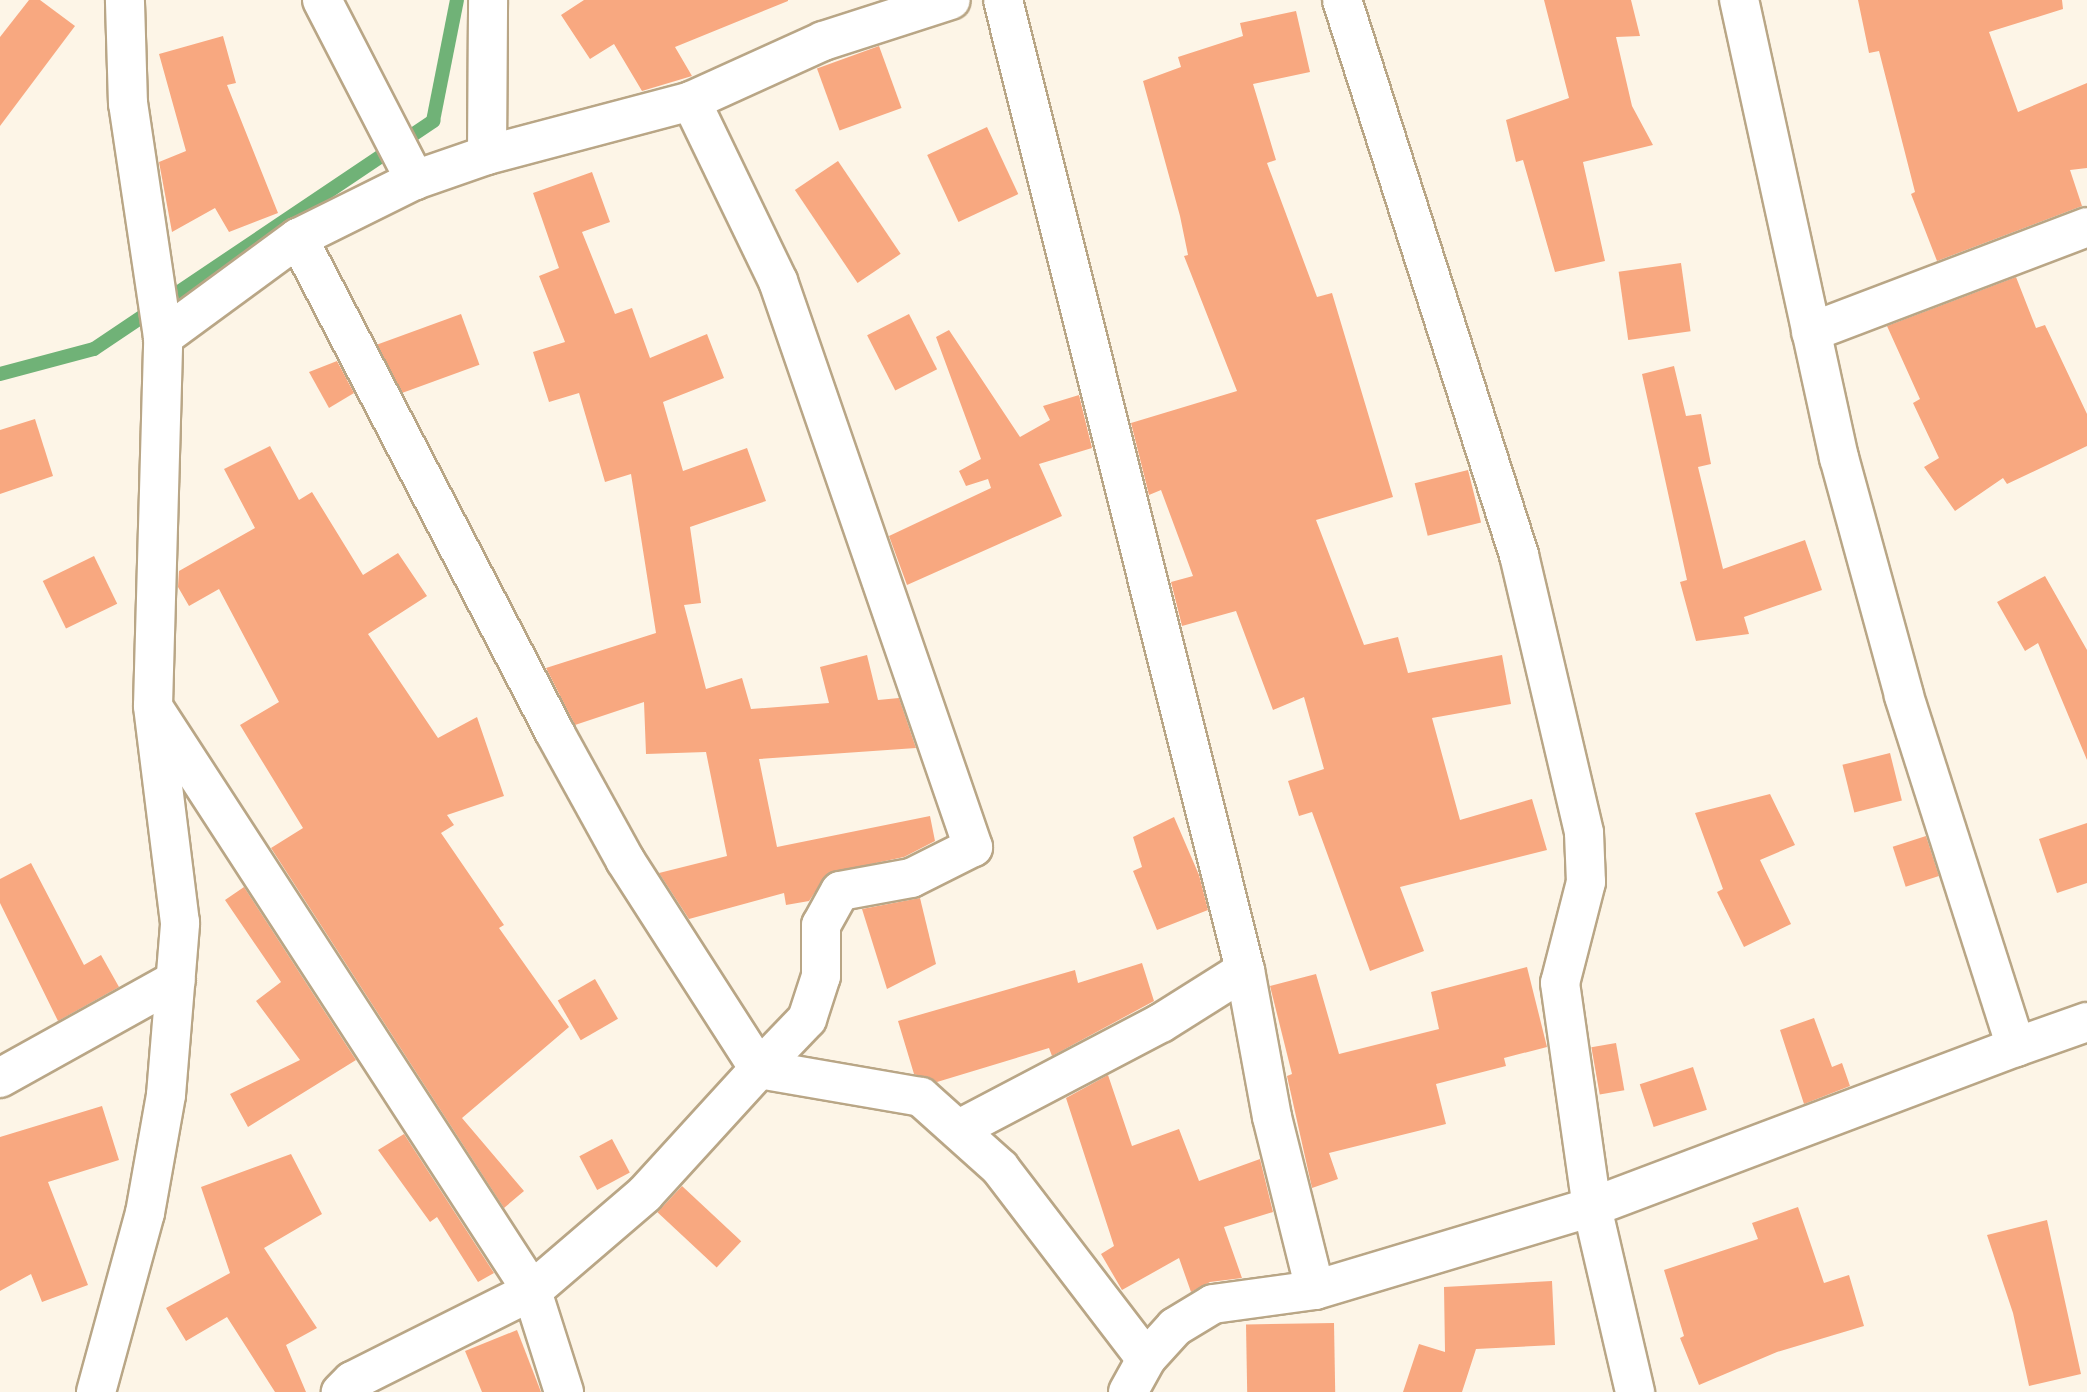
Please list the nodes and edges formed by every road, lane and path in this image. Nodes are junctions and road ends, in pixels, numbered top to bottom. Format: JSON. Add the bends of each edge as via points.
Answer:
{"nodes":[{"id":1,"x":124,"y":0,"type":"edge"},
{"id":2,"x":322,"y":0,"type":"edge"},
{"id":3,"x":488,"y":0,"type":"edge"},
{"id":4,"x":951,"y":0,"type":"edge"},
{"id":5,"x":1003,"y":0,"type":"edge"},
{"id":6,"x":1342,"y":0,"type":"edge"},
{"id":7,"x":1739,"y":0,"type":"edge"},
{"id":8,"x":691,"y":101,"type":"junction"},
{"id":9,"x":487,"y":155,"type":"junction"},
{"id":10,"x":415,"y":180,"type":"junction"},
{"id":11,"x":2087,"y":227,"type":"edge"},
{"id":12,"x":298,"y":238,"type":"junction"},
{"id":13,"x":1811,"y":332,"type":"junction"},
{"id":14,"x":163,"y":337,"type":"junction"},
{"id":15,"x":153,"y":706,"type":"junction"},
{"id":16,"x":1245,"y":970,"type":"junction"},
{"id":17,"x":176,"y":980,"type":"junction"},
{"id":18,"x":2087,"y":1022,"type":"edge"},
{"id":19,"x":2015,"y":1047,"type":"junction"},
{"id":20,"x":759,"y":1069,"type":"junction"},
{"id":21,"x":0,"y":1078,"type":"edge"},
{"id":22,"x":959,"y":1129,"type":"junction"},
{"id":23,"x":1592,"y":1206,"type":"junction"},
{"id":24,"x":1315,"y":1290,"type":"junction"},
{"id":25,"x":532,"y":1292,"type":"junction"},
{"id":26,"x":1146,"y":1359,"type":"junction"},
{"id":27,"x":96,"y":1392,"type":"edge"},
{"id":28,"x":341,"y":1392,"type":"edge"},
{"id":29,"x":564,"y":1392,"type":"edge"},
{"id":30,"x":1128,"y":1392,"type":"edge"},
{"id":31,"x":1634,"y":1392,"type":"edge"}],
"edges":[{"from":1,"to":14,"type":"street","via":[[128,104]]},
{"from":2,"to":10,"type":"street"},
{"from":3,"to":9,"type":"street"},
{"from":4,"to":8,"type":"street","via":[[822,41]]},
{"from":5,"to":16,"type":"street"},
{"from":6,"to":23,"type":"street","via":[[1519,555],[1584,833],[1586,882],[1560,983]]},
{"from":7,"to":13,"type":"street"},
{"from":8,"to":9,"type":"street"},
{"from":8,"to":20,"type":"street","via":[[778,281],[973,847],[911,878],[840,891],[821,925],[821,976],[807,1019]]},
{"from":9,"to":10,"type":"street"},
{"from":10,"to":12,"type":"street"},
{"from":11,"to":13,"type":"street"},
{"from":12,"to":14,"type":"street"},
{"from":12,"to":20,"type":"street","via":[[625,860]]},
{"from":13,"to":19,"type":"street","via":[[1839,458],[1904,695]]},
{"from":14,"to":15,"type":"street"},
{"from":15,"to":17,"type":"street","via":[[180,923]]},
{"from":15,"to":25,"type":"street"},
{"from":16,"to":22,"type":"street","via":[[1161,1023]]},
{"from":16,"to":24,"type":"street","via":[[1272,1117]]},
{"from":17,"to":21,"type":"street"},
{"from":17,"to":27,"type":"street","via":[[166,1095],[145,1213]]},
{"from":18,"to":19,"type":"street"},
{"from":19,"to":23,"type":"street"},
{"from":20,"to":22,"type":"street","via":[[921,1097]]},
{"from":20,"to":25,"type":"street","via":[[645,1194]]},
{"from":22,"to":26,"type":"street","via":[[1000,1168]]},
{"from":23,"to":24,"type":"street"},
{"from":23,"to":31,"type":"street"},
{"from":24,"to":26,"type":"street","via":[[1213,1304],[1175,1327]]},
{"from":25,"to":28,"type":"street","via":[[352,1381]]},
{"from":25,"to":29,"type":"street"},
{"from":26,"to":30,"type":"street"}]}
